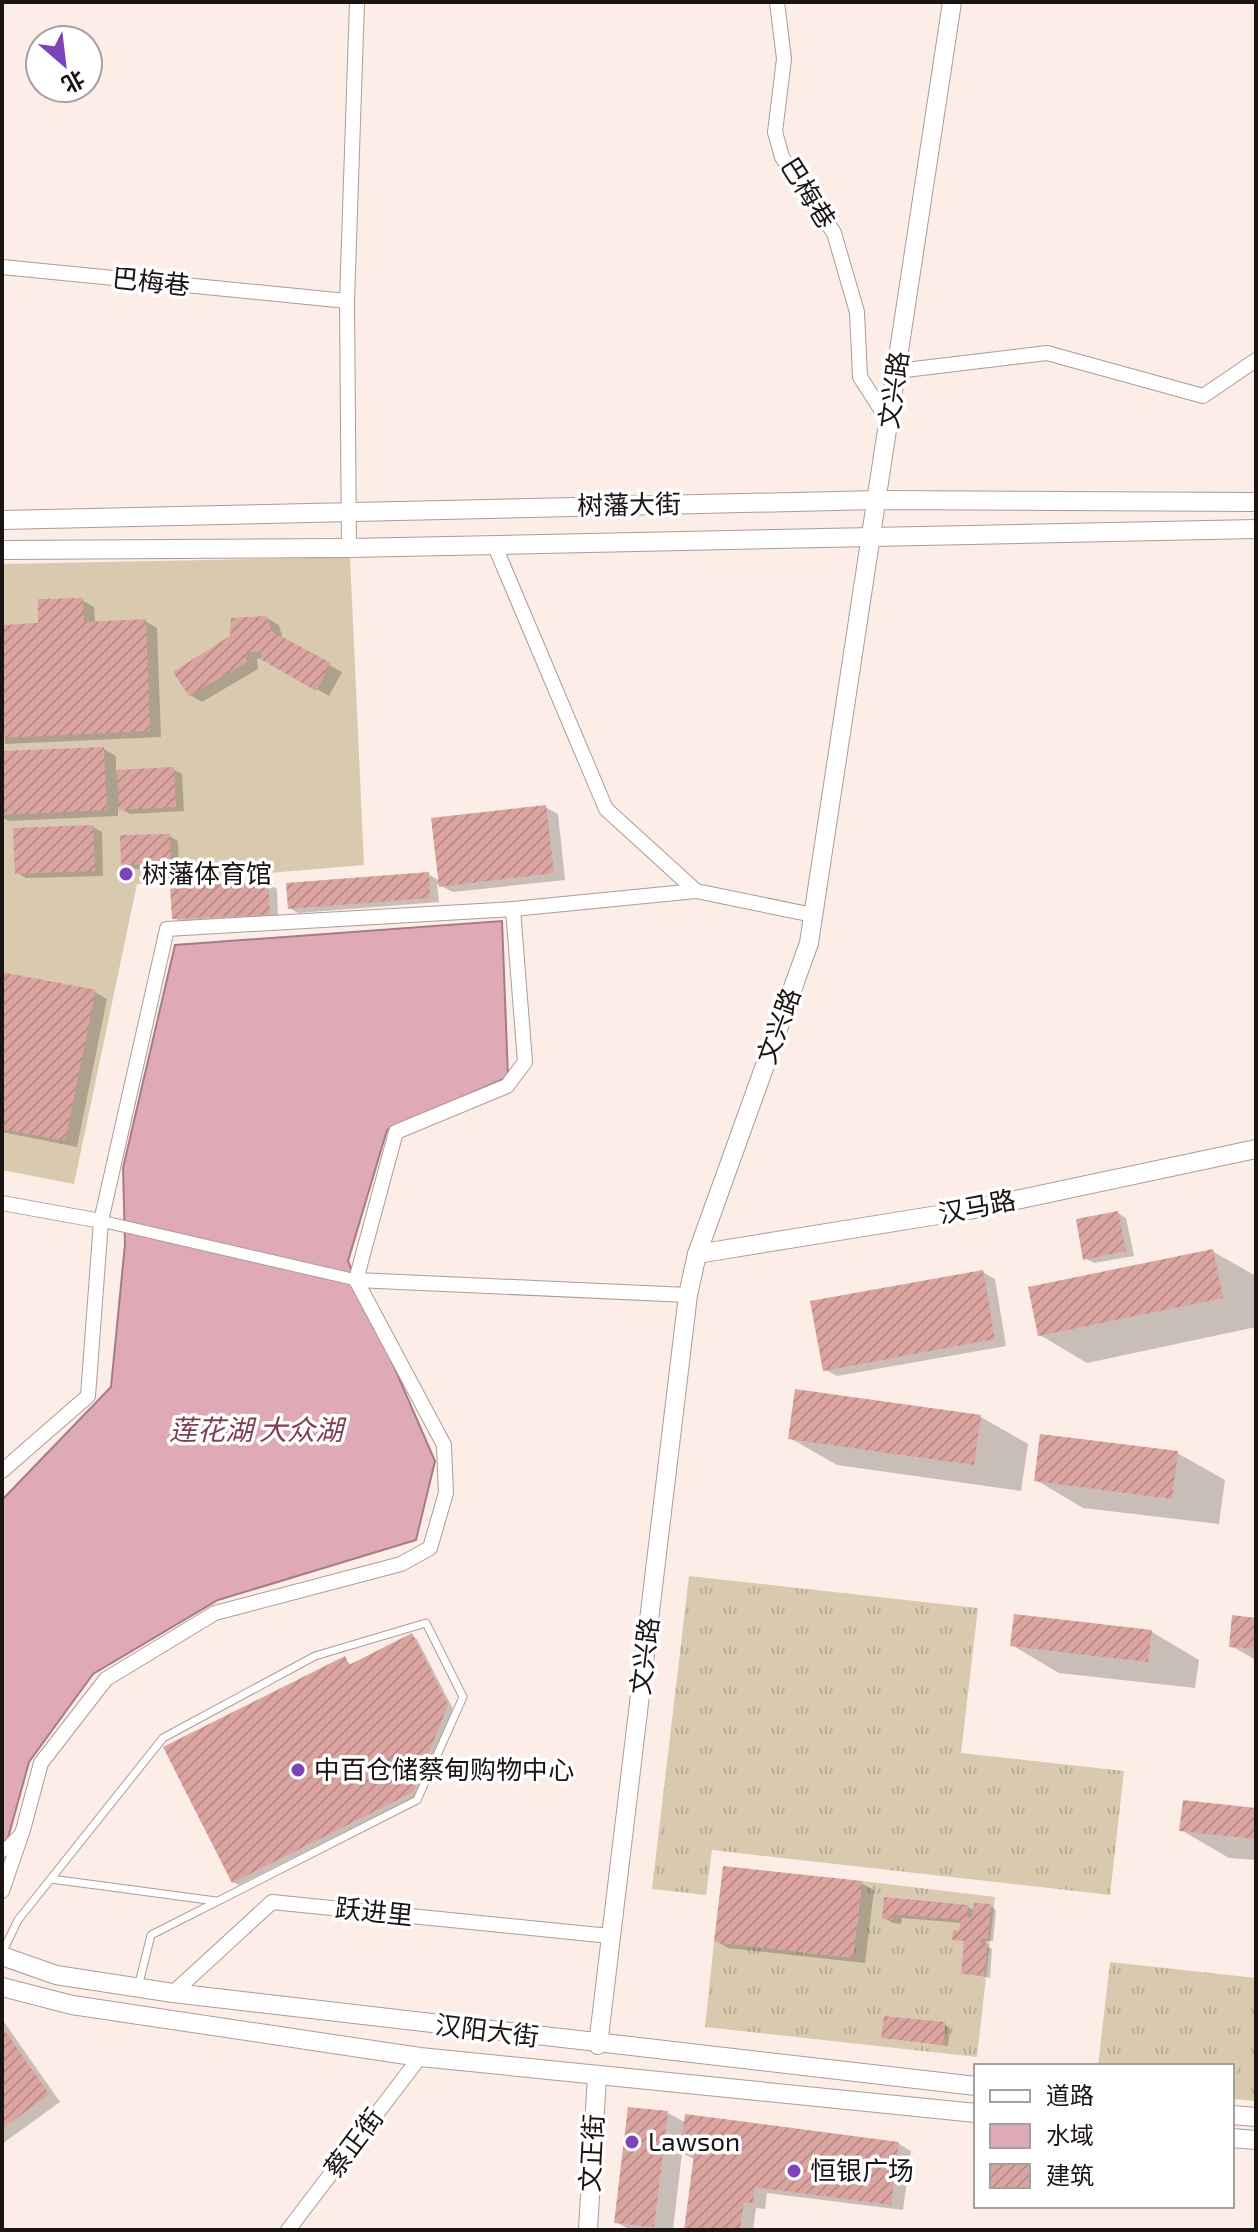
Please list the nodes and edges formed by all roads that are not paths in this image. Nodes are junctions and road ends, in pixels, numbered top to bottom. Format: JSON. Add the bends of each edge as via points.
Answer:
{"nodes":[{"id":1,"x":357,"y":2,"type":"edge"},
{"id":2,"x":777,"y":2,"type":"edge"},
{"id":3,"x":952,"y":2,"type":"edge"},
{"id":4,"x":2,"y":267,"type":"edge"},
{"id":5,"x":347,"y":301,"type":"junction"},
{"id":6,"x":1256,"y":360,"type":"edge"},
{"id":7,"x":897,"y":371,"type":"junction"},
{"id":8,"x":889,"y":422,"type":"junction"},
{"id":9,"x":878,"y":500,"type":"junction"},
{"id":10,"x":1256,"y":502,"type":"edge"},
{"id":11,"x":348,"y":512,"type":"junction"},
{"id":12,"x":2,"y":520,"type":"edge"},
{"id":13,"x":1256,"y":529,"type":"edge"},
{"id":14,"x":872,"y":535,"type":"junction"},
{"id":15,"x":494,"y":544,"type":"junction"},
{"id":16,"x":349,"y":548,"type":"junction"},
{"id":17,"x":2,"y":550,"type":"edge"},
{"id":18,"x":696,"y":891,"type":"junction"},
{"id":19,"x":513,"y":909,"type":"junction"},
{"id":20,"x":813,"y":915,"type":"junction"},
{"id":21,"x":1256,"y":1149,"type":"edge"},
{"id":22,"x":2,"y":1203,"type":"edge"},
{"id":23,"x":101,"y":1221,"type":"junction"},
{"id":24,"x":697,"y":1254,"type":"junction"},
{"id":25,"x":356,"y":1280,"type":"junction"},
{"id":26,"x":688,"y":1295,"type":"junction"},
{"id":27,"x":2,"y":1471,"type":"edge"},
{"id":28,"x":23,"y":1830,"type":"junction"},
{"id":29,"x":2,"y":1852,"type":"edge"},
{"id":30,"x":51,"y":1879,"type":"junction"},
{"id":31,"x":2,"y":1891,"type":"edge"},
{"id":32,"x":218,"y":1902,"type":"junction"},
{"id":33,"x":610,"y":1936,"type":"junction"},
{"id":34,"x":2,"y":1955,"type":"edge"},
{"id":35,"x":2,"y":1987,"type":"edge"},
{"id":36,"x":138,"y":1988,"type":"junction"},
{"id":37,"x":173,"y":1993,"type":"junction"},
{"id":38,"x":598,"y":2045,"type":"junction"},
{"id":39,"x":420,"y":2057,"type":"junction"},
{"id":40,"x":597,"y":2076,"type":"junction"},
{"id":41,"x":974,"y":2086,"type":"edge"},
{"id":42,"x":974,"y":2113,"type":"edge"},
{"id":43,"x":1234,"y":2115,"type":"edge"},
{"id":44,"x":1256,"y":2117,"type":"edge"},
{"id":45,"x":1234,"y":2138,"type":"edge"},
{"id":46,"x":1256,"y":2140,"type":"edge"},
{"id":47,"x":288,"y":2230,"type":"edge"},
{"id":48,"x":588,"y":2230,"type":"edge"}],
"edges":[{"from":1,"to":5,"type":"street"},
{"from":2,"to":8,"type":"street","name":"巴梅巷","via":[[784,59],[775,132],[782,157],[834,233],[857,312],[860,377]]},
{"from":3,"to":7,"type":"street","name":"文兴路"},
{"from":4,"to":5,"type":"street","name":"巴梅巷"},
{"from":5,"to":11,"type":"street"},
{"from":6,"to":7,"type":"street","via":[[1203,396],[1047,353]]},
{"from":7,"to":8,"type":"street","name":"文兴路"},
{"from":8,"to":9,"type":"street","name":"文兴路"},
{"from":9,"to":10,"type":"street","name":"树藩大街"},
{"from":9,"to":11,"type":"street","name":"树藩大街"},
{"from":9,"to":14,"type":"street","name":"文兴路"},
{"from":11,"to":12,"type":"street","name":"树藩大街"},
{"from":11,"to":16,"type":"street"},
{"from":13,"to":14,"type":"street","name":"树藩大街"},
{"from":14,"to":15,"type":"street","name":"树藩大街"},
{"from":14,"to":20,"type":"street","name":"文兴路"},
{"from":15,"to":16,"type":"street","name":"树藩大街"},
{"from":15,"to":18,"type":"street","via":[[606,809]]},
{"from":16,"to":17,"type":"street","name":"树藩大街"},
{"from":18,"to":19,"type":"street"},
{"from":18,"to":20,"type":"street"},
{"from":19,"to":23,"type":"street","via":[[167,929]]},
{"from":19,"to":25,"type":"street","via":[[525,1062],[507,1086],[396,1132]]},
{"from":20,"to":24,"type":"street","name":"文兴路","via":[[809,943]]},
{"from":21,"to":24,"type":"street","name":"汉马路","via":[[969,1210]]},
{"from":22,"to":23,"type":"street"},
{"from":23,"to":25,"type":"street"},
{"from":23,"to":27,"type":"street","via":[[88,1396]]},
{"from":24,"to":26,"type":"street","name":"文兴路"},
{"from":25,"to":26,"type":"street"},
{"from":25,"to":28,"type":"street","via":[[444,1445],[446,1493],[430,1548],[401,1564],[215,1613],[106,1679],[41,1763]]},
{"from":26,"to":33,"type":"street","name":"文兴路"},
{"from":28,"to":29,"type":"street"},
{"from":28,"to":31,"type":"street"},
{"from":30,"to":32,"type":"lane"},
{"from":30,"to":32,"type":"lane","via":[[163,1738],[315,1656],[426,1623],[463,1697],[417,1800]]},
{"from":30,"to":34,"type":"lane","via":[[18,1920]]},
{"from":32,"to":36,"type":"lane","via":[[151,1935]]},
{"from":33,"to":37,"type":"street","name":"跃进里","via":[[272,1902]]},
{"from":33,"to":38,"type":"street","name":"文兴路"},
{"from":34,"to":36,"type":"street","name":"汉阳大街","via":[[56,1975]]},
{"from":35,"to":39,"type":"street","name":"汉阳大街","via":[[72,2005]]},
{"from":36,"to":37,"type":"street","name":"汉阳大街"},
{"from":37,"to":38,"type":"street","name":"汉阳大街"},
{"from":38,"to":41,"type":"street","name":"汉阳大街"},
{"from":39,"to":40,"type":"street","name":"汉阳大街"},
{"from":39,"to":47,"type":"street","name":"蔡正街"},
{"from":40,"to":42,"type":"street","name":"汉阳大街"},
{"from":40,"to":48,"type":"street","name":"文正街"},
{"from":43,"to":44,"type":"street"},
{"from":45,"to":46,"type":"street"}]}
